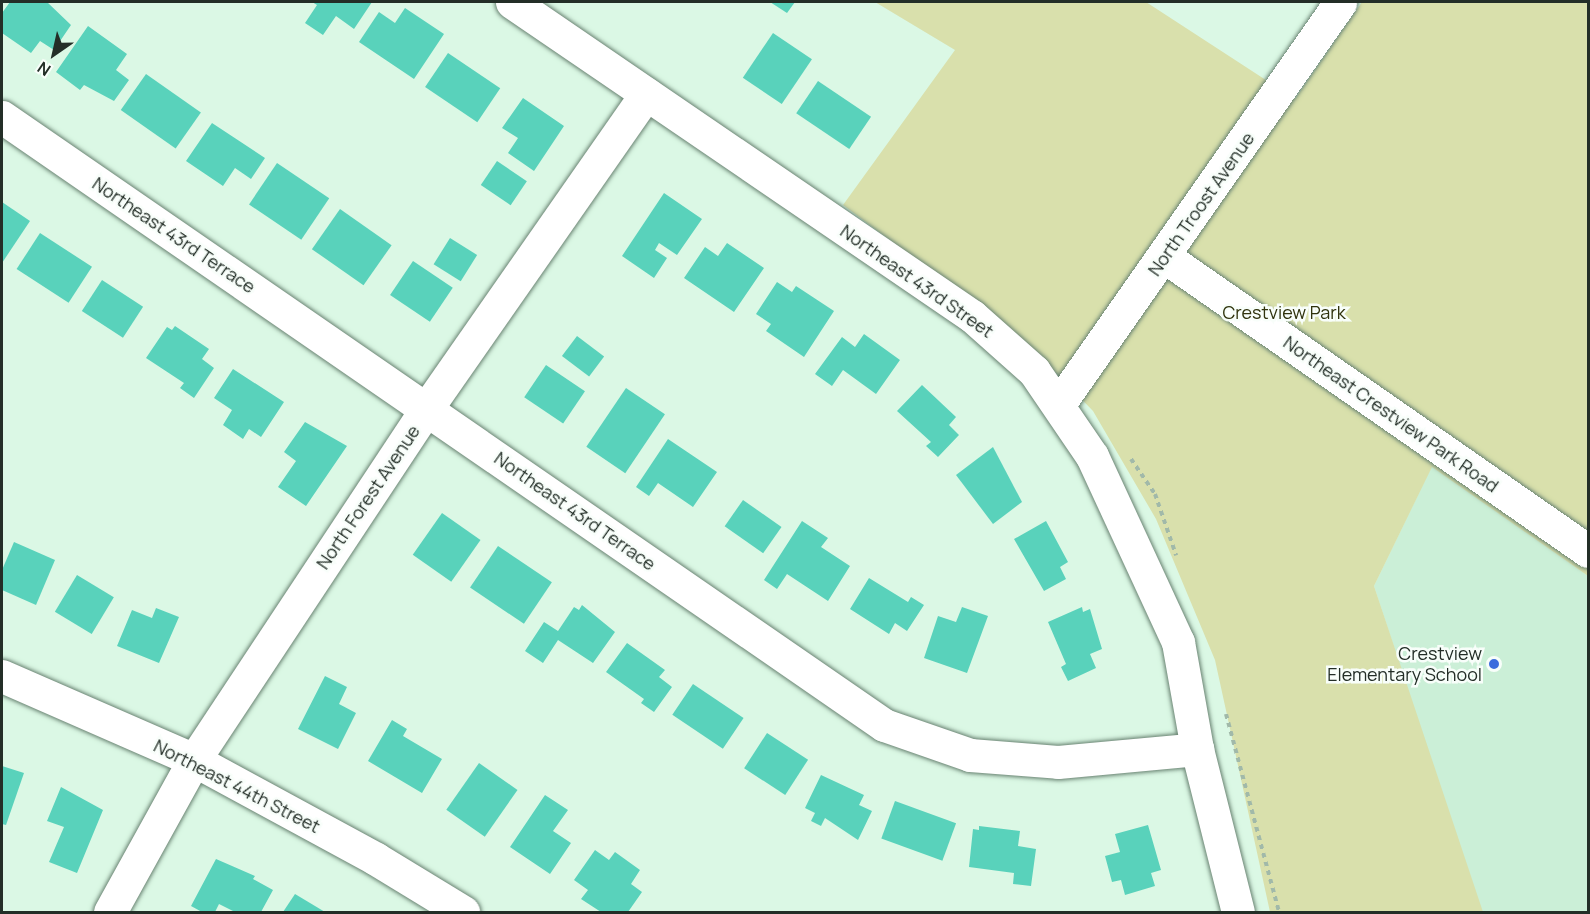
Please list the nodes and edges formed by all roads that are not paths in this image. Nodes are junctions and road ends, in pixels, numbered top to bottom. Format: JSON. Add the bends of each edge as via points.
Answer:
{"nodes":[{"id":1,"x":512,"y":2,"type":"edge"},
{"id":2,"x":1341,"y":2,"type":"edge"},
{"id":3,"x":646,"y":94,"type":"junction"},
{"id":4,"x":2,"y":117,"type":"edge"},
{"id":5,"x":1165,"y":256,"type":"junction"},
{"id":6,"x":1059,"y":404,"type":"junction"},
{"id":7,"x":427,"y":408,"type":"junction"},
{"id":8,"x":1588,"y":551,"type":"edge"},
{"id":9,"x":2,"y":676,"type":"edge"},
{"id":10,"x":1197,"y":748,"type":"junction"},
{"id":11,"x":194,"y":760,"type":"junction"},
{"id":12,"x":110,"y":912,"type":"edge"},
{"id":13,"x":463,"y":912,"type":"edge"},
{"id":14,"x":1238,"y":912,"type":"edge"}],
"edges":[{"from":1,"to":3,"type":"street","name":"Northeast 43rd Street"},
{"from":2,"to":5,"type":"street","name":"North Troost Avenue"},
{"from":3,"to":6,"type":"street","name":"Northeast 43rd Street","via":[[972,316],[1034,371]]},
{"from":3,"to":7,"type":"street","name":"North Forest Avenue"},
{"from":4,"to":7,"type":"street","name":"Northeast 43rd Terrace"},
{"from":5,"to":6,"type":"street","name":"North Troost Avenue"},
{"from":5,"to":8,"type":"street","name":"Northeast Crestview Park Road"},
{"from":6,"to":10,"type":"street","name":"Northeast 43rd Street","via":[[1092,456],[1178,642]]},
{"from":7,"to":10,"type":"street","name":"Northeast 43rd Terrace","via":[[884,725],[981,756],[1058,762]]},
{"from":7,"to":11,"type":"street","name":"North Forest Avenue"},
{"from":9,"to":11,"type":"street","name":"Northeast 44th Street"},
{"from":10,"to":14,"type":"street","name":"Northeast 43rd Street"},
{"from":11,"to":12,"type":"street","name":"North Forest Avenue"},
{"from":11,"to":13,"type":"street","name":"Northeast 44th Street","via":[[376,859]]}]}
